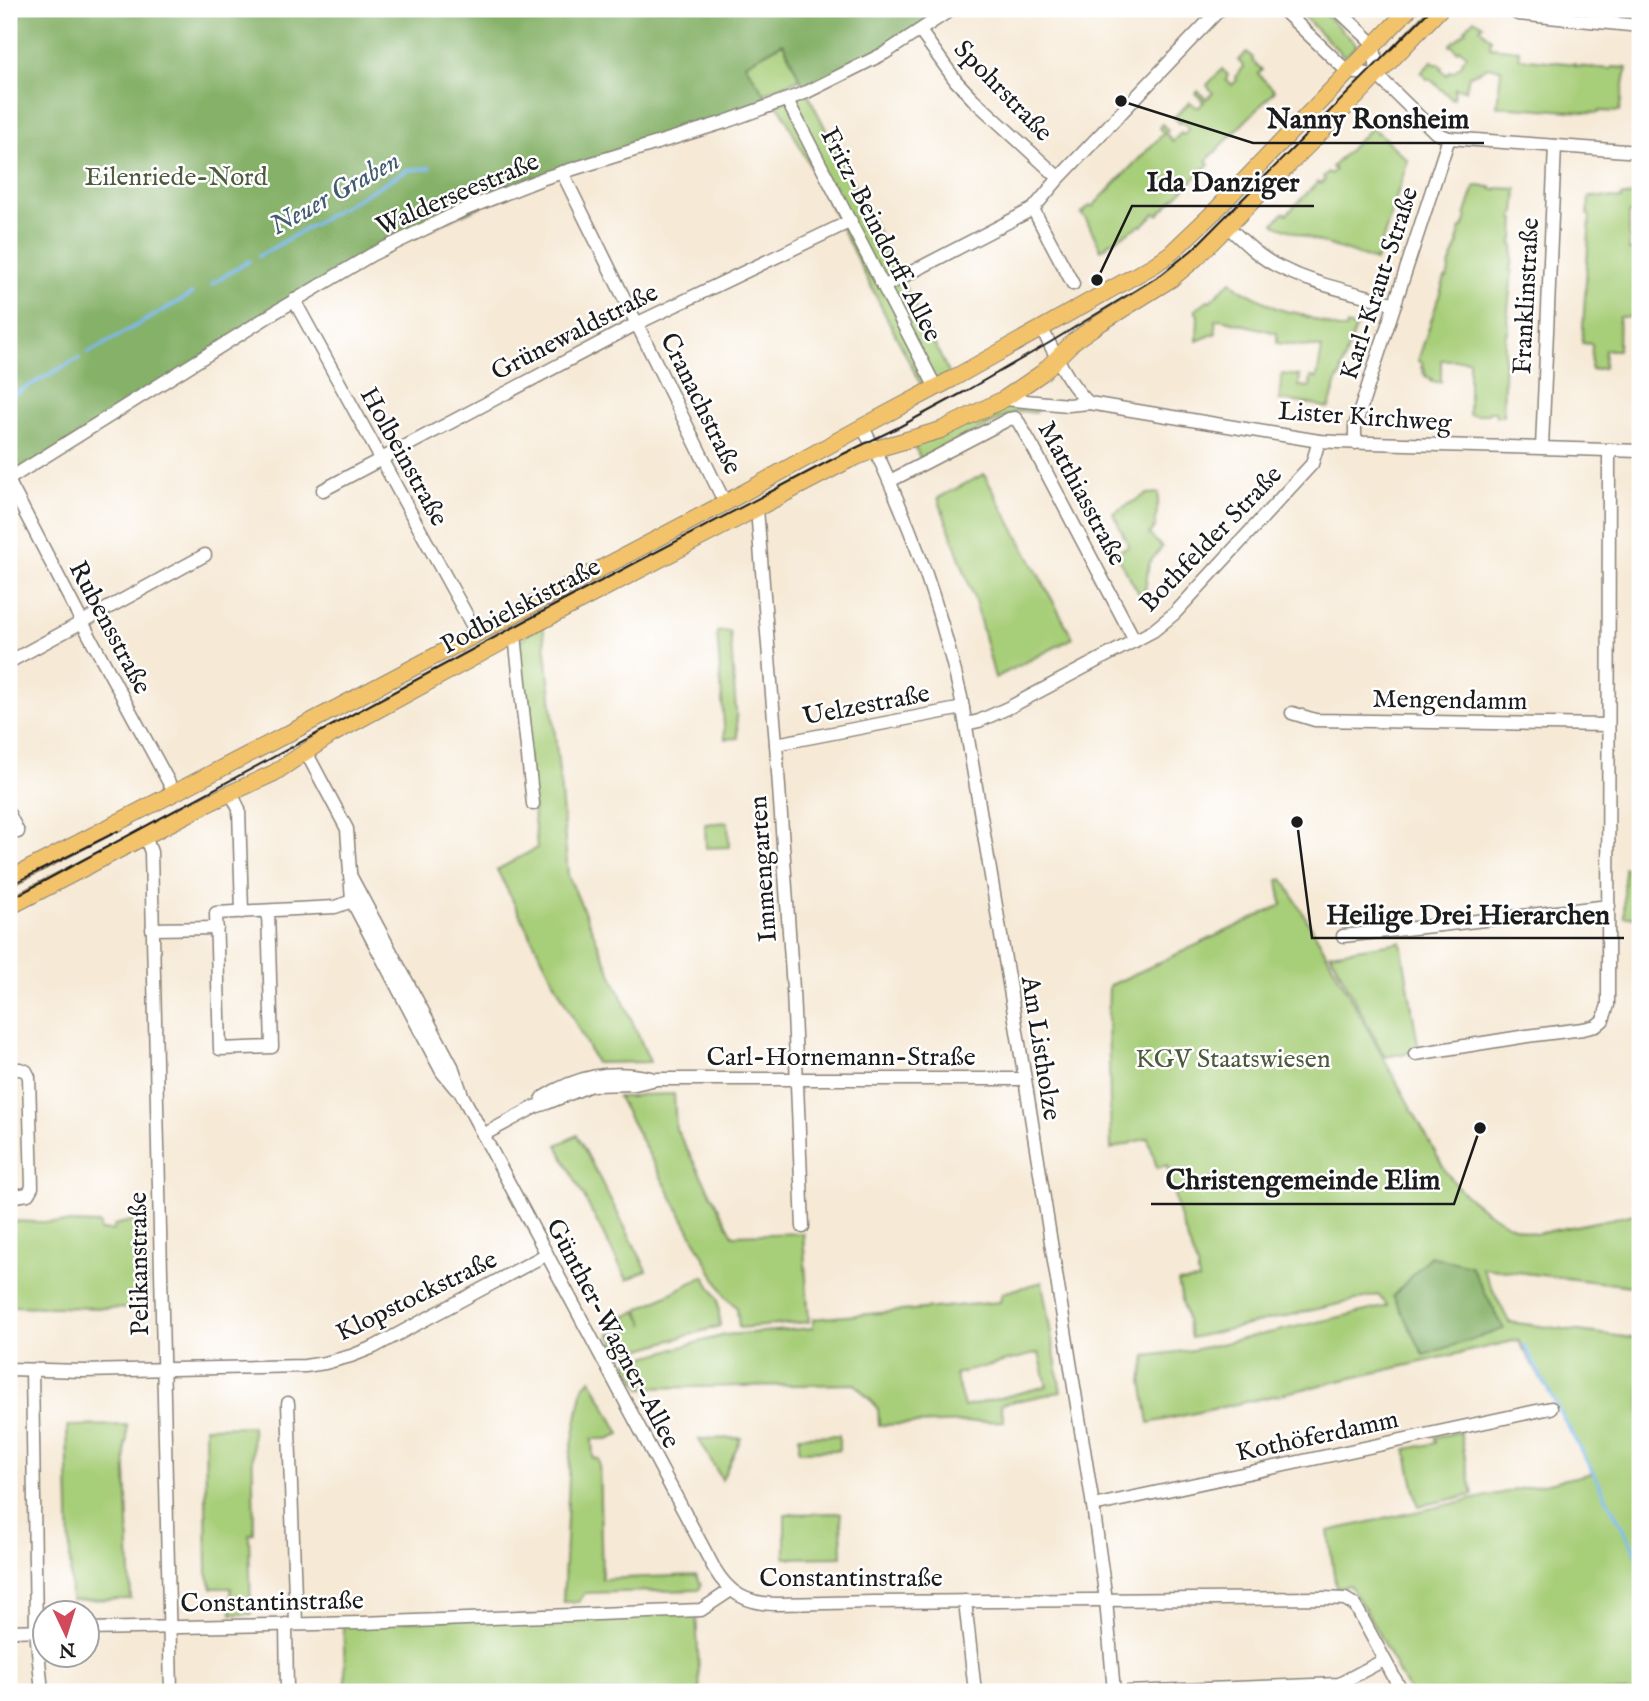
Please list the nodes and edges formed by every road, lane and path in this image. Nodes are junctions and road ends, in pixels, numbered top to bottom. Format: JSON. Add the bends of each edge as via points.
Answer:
{"nodes":[{"id":1,"x":952,"y":9,"type":"edge"},
{"id":2,"x":1220,"y":9,"type":"edge"},
{"id":3,"x":1283,"y":9,"type":"edge"},
{"id":4,"x":1337,"y":9,"type":"edge"},
{"id":5,"x":1409,"y":9,"type":"edge"},
{"id":6,"x":1440,"y":9,"type":"edge"},
{"id":7,"x":1510,"y":9,"type":"edge"},
{"id":8,"x":1640,"y":26,"type":"edge"},
{"id":9,"x":920,"y":31,"type":"junction"},
{"id":10,"x":1374,"y":44,"type":"junction"},
{"id":11,"x":1348,"y":72,"type":"junction"},
{"id":12,"x":1377,"y":75,"type":"junction"},
{"id":13,"x":787,"y":100,"type":"junction"},
{"id":14,"x":1449,"y":138,"type":"junction"},
{"id":15,"x":1555,"y":146,"type":"junction"},
{"id":16,"x":1640,"y":152,"type":"edge"},
{"id":17,"x":562,"y":172,"type":"junction"},
{"id":18,"x":1059,"y":178,"type":"junction"},
{"id":19,"x":1033,"y":209,"type":"junction"},
{"id":20,"x":851,"y":222,"type":"junction"},
{"id":21,"x":1227,"y":226,"type":"junction"},
{"id":22,"x":1073,"y":284,"type":"dead end"},
{"id":23,"x":885,"y":286,"type":"junction"},
{"id":24,"x":295,"y":300,"type":"junction"},
{"id":25,"x":1395,"y":304,"type":"junction"},
{"id":26,"x":638,"y":323,"type":"junction"},
{"id":27,"x":1041,"y":328,"type":"junction"},
{"id":28,"x":1058,"y":357,"type":"junction"},
{"id":29,"x":936,"y":388,"type":"junction"},
{"id":30,"x":1004,"y":399,"type":"junction"},
{"id":31,"x":1089,"y":403,"type":"junction"},
{"id":32,"x":862,"y":427,"type":"junction"},
{"id":33,"x":1319,"y":441,"type":"junction"},
{"id":34,"x":1355,"y":443,"type":"junction"},
{"id":35,"x":1542,"y":447,"type":"junction"},
{"id":36,"x":876,"y":449,"type":"junction"},
{"id":37,"x":1609,"y":450,"type":"junction"},
{"id":38,"x":1640,"y":450,"type":"edge"},
{"id":39,"x":381,"y":458,"type":"junction"},
{"id":40,"x":9,"y":481,"type":"edge"},
{"id":41,"x":890,"y":481,"type":"junction"},
{"id":42,"x":323,"y":490,"type":"dead end"},
{"id":43,"x":725,"y":503,"type":"junction"},
{"id":44,"x":757,"y":509,"type":"junction"},
{"id":45,"x":205,"y":555,"type":"dead end"},
{"id":46,"x":82,"y":622,"type":"junction"},
{"id":47,"x":477,"y":634,"type":"junction"},
{"id":48,"x":516,"y":635,"type":"junction"},
{"id":49,"x":1135,"y":641,"type":"junction"},
{"id":50,"x":9,"y":662,"type":"edge"},
{"id":51,"x":963,"y":709,"type":"junction"},
{"id":52,"x":1292,"y":713,"type":"dead end"},
{"id":53,"x":966,"y":724,"type":"junction"},
{"id":54,"x":1608,"y":725,"type":"junction"},
{"id":55,"x":295,"y":730,"type":"junction"},
{"id":56,"x":776,"y":744,"type":"junction"},
{"id":57,"x":306,"y":752,"type":"junction"},
{"id":58,"x":174,"y":792,"type":"junction"},
{"id":59,"x":232,"y":793,"type":"junction"},
{"id":60,"x":533,"y":804,"type":"dead end"},
{"id":61,"x":9,"y":814,"type":"edge"},
{"id":62,"x":134,"y":814,"type":"junction"},
{"id":63,"x":18,"y":832,"type":"dead end"},
{"id":64,"x":145,"y":836,"type":"junction"},
{"id":65,"x":350,"y":875,"type":"junction"},
{"id":66,"x":9,"y":879,"type":"edge"},
{"id":67,"x":352,"y":901,"type":"junction"},
{"id":68,"x":1609,"y":906,"type":"junction"},
{"id":69,"x":9,"y":907,"type":"edge"},
{"id":70,"x":268,"y":911,"type":"junction"},
{"id":71,"x":242,"y":912,"type":"junction"},
{"id":72,"x":217,"y":928,"type":"junction"},
{"id":73,"x":152,"y":929,"type":"junction"},
{"id":74,"x":1343,"y":936,"type":"dead end"},
{"id":75,"x":1415,"y":1054,"type":"dead end"},
{"id":76,"x":9,"y":1069,"type":"edge"},
{"id":77,"x":798,"y":1079,"type":"junction"},
{"id":78,"x":1025,"y":1079,"type":"junction"},
{"id":79,"x":461,"y":1095,"type":"junction"},
{"id":80,"x":482,"y":1135,"type":"junction"},
{"id":81,"x":9,"y":1197,"type":"edge"},
{"id":82,"x":803,"y":1227,"type":"dead end"},
{"id":83,"x":547,"y":1254,"type":"junction"},
{"id":84,"x":163,"y":1368,"type":"junction"},
{"id":85,"x":9,"y":1369,"type":"edge"},
{"id":86,"x":32,"y":1370,"type":"junction"},
{"id":87,"x":288,"y":1403,"type":"dead end"},
{"id":88,"x":1551,"y":1408,"type":"dead end"},
{"id":89,"x":1093,"y":1506,"type":"junction"},
{"id":90,"x":731,"y":1590,"type":"junction"},
{"id":91,"x":40,"y":1600,"type":"edge"},
{"id":92,"x":1106,"y":1600,"type":"junction"},
{"id":93,"x":965,"y":1601,"type":"junction"},
{"id":94,"x":291,"y":1623,"type":"junction"},
{"id":95,"x":169,"y":1626,"type":"junction"},
{"id":96,"x":102,"y":1628,"type":"edge"},
{"id":97,"x":32,"y":1630,"type":"edge"},
{"id":98,"x":9,"y":1631,"type":"edge"},
{"id":99,"x":1384,"y":1660,"type":"junction"},
{"id":100,"x":42,"y":1670,"type":"edge"},
{"id":101,"x":42,"y":1692,"type":"edge"},
{"id":102,"x":171,"y":1692,"type":"edge"},
{"id":103,"x":287,"y":1692,"type":"edge"},
{"id":104,"x":975,"y":1692,"type":"edge"},
{"id":105,"x":1114,"y":1692,"type":"edge"},
{"id":106,"x":1128,"y":1692,"type":"edge"},
{"id":107,"x":1402,"y":1692,"type":"edge"}],
"edges":[{"from":1,"to":9,"type":"street","name":"Walderseestraße"},
{"from":2,"to":18,"type":"street"},
{"from":3,"to":11,"type":"street"},
{"from":4,"to":10,"type":"street"},
{"from":5,"to":10,"type":"main road","name":"Podbielskistraße"},
{"from":6,"to":12,"type":"main road","name":"Podbielskistraße"},
{"from":7,"to":8,"type":"street","via":[[1518,14]]},
{"from":9,"to":13,"type":"street","name":"Walderseestraße"},
{"from":9,"to":18,"type":"street","name":"Spohrstraße","via":[[973,99]]},
{"from":10,"to":11,"type":"main road","name":"Podbielskistraße"},
{"from":10,"to":12,"type":"street"},
{"from":11,"to":12,"type":"street"},
{"from":11,"to":27,"type":"main road","name":"Podbielskistraße","via":[[1171,253]]},
{"from":12,"to":14,"type":"street","via":[[1436,133]]},
{"from":12,"to":21,"type":"main road","name":"Podbielskistraße"},
{"from":13,"to":17,"type":"street","name":"Walderseestraße"},
{"from":13,"to":20,"type":"street","name":"Fritz-Beindorff-Allee"},
{"from":14,"to":15,"type":"street"},
{"from":14,"to":25,"type":"street","name":"Karl-Kraut-Straße"},
{"from":15,"to":16,"type":"street"},
{"from":15,"to":35,"type":"street","name":"Franklinstraße"},
{"from":17,"to":24,"type":"street","name":"Walderseestraße","via":[[461,211],[371,255]]},
{"from":17,"to":26,"type":"street","name":"Cranachstraße"},
{"from":18,"to":19,"type":"street"},
{"from":19,"to":22,"type":"street"},
{"from":19,"to":23,"type":"street"},
{"from":20,"to":23,"type":"street","name":"Fritz-Beindorff-Allee"},
{"from":20,"to":26,"type":"street","name":"Grünewaldstraße"},
{"from":21,"to":25,"type":"street","via":[[1278,267]]},
{"from":21,"to":28,"type":"main road","name":"Podbielskistraße","via":[[1171,279],[1094,327]]},
{"from":23,"to":29,"type":"street","name":"Fritz-Beindorff-Allee"},
{"from":24,"to":39,"type":"street","name":"Holbeinstraße"},
{"from":24,"to":40,"type":"street","name":"Walderseestraße"},
{"from":25,"to":34,"type":"street","name":"Karl-Kraut-Straße","via":[[1355,426]]},
{"from":26,"to":39,"type":"street","name":"Grünewaldstraße"},
{"from":26,"to":43,"type":"street","name":"Cranachstraße"},
{"from":27,"to":28,"type":"street"},
{"from":27,"to":29,"type":"main road","name":"Podbielskistraße"},
{"from":28,"to":30,"type":"main road","name":"Podbielskistraße"},
{"from":28,"to":31,"type":"street","via":[[1078,393]]},
{"from":29,"to":32,"type":"main road","name":"Podbielskistraße"},
{"from":30,"to":31,"type":"street","name":"Lister Kirchweg"},
{"from":30,"to":36,"type":"main road","name":"Podbielskistraße","via":[[941,430]]},
{"from":31,"to":33,"type":"street","name":"Lister Kirchweg"},
{"from":32,"to":36,"type":"street","name":"Am Listholze"},
{"from":32,"to":43,"type":"main road","name":"Podbielskistraße"},
{"from":33,"to":34,"type":"street","name":"Lister Kirchweg"},
{"from":33,"to":49,"type":"street","name":"Bothfelder Straße","via":[[1312,464],[1230,554],[1175,613]]},
{"from":34,"to":35,"type":"street","name":"Lister Kirchweg"},
{"from":35,"to":37,"type":"street","name":"Lister Kirchweg"},
{"from":36,"to":41,"type":"street","name":"Am Listholze"},
{"from":36,"to":44,"type":"main road","name":"Podbielskistraße"},
{"from":37,"to":38,"type":"street","name":"Lister Kirchweg"},
{"from":37,"to":54,"type":"street"},
{"from":39,"to":42,"type":"street","name":"Grünewaldstraße"},
{"from":39,"to":47,"type":"street","name":"Holbeinstraße"},
{"from":40,"to":46,"type":"street","name":"Rubensstraße"},
{"from":41,"to":49,"type":"street","name":"Matthiasstraße","via":[[1015,418]]},
{"from":41,"to":51,"type":"street","name":"Am Listholze","via":[[934,594]]},
{"from":43,"to":47,"type":"main road","name":"Podbielskistraße"},
{"from":44,"to":48,"type":"main road","name":"Podbielskistraße"},
{"from":44,"to":56,"type":"street","name":"Immengarten"},
{"from":45,"to":46,"type":"street"},
{"from":46,"to":50,"type":"street"},
{"from":46,"to":58,"type":"street","name":"Rubensstraße"},
{"from":47,"to":55,"type":"main road","name":"Podbielskistraße"},
{"from":48,"to":57,"type":"main road","name":"Podbielskistraße"},
{"from":48,"to":60,"type":"street"},
{"from":49,"to":53,"type":"street","name":"Bothfelder Straße","via":[[1010,707]]},
{"from":51,"to":53,"type":"street","name":"Am Listholze"},
{"from":51,"to":56,"type":"street","name":"Uelzestraße"},
{"from":52,"to":54,"type":"street","name":"Mengendamm","via":[[1315,720]]},
{"from":53,"to":78,"type":"street","name":"Am Listholze"},
{"from":54,"to":68,"type":"street"},
{"from":55,"to":57,"type":"main road"},
{"from":55,"to":58,"type":"main road","name":"Podbielskistraße"},
{"from":56,"to":77,"type":"street","name":"Immengarten"},
{"from":57,"to":59,"type":"main road","name":"Podbielskistraße"},
{"from":57,"to":65,"type":"street","name":"Günther-Wagner-Allee","via":[[347,829]]},
{"from":58,"to":62,"type":"main road","name":"Podbielskistraße"},
{"from":59,"to":64,"type":"main road","name":"Podbielskistraße"},
{"from":59,"to":71,"type":"street","via":[[239,809]]},
{"from":61,"to":63,"type":"street"},
{"from":62,"to":64,"type":"main road"},
{"from":62,"to":66,"type":"main road","name":"Podbielskistraße"},
{"from":64,"to":69,"type":"main road","name":"Podbielskistraße"},
{"from":64,"to":73,"type":"street","name":"Pelikanstraße","via":[[151,852]]},
{"from":65,"to":67,"type":"street","name":"Günther-Wagner-Allee"},
{"from":65,"to":79,"type":"street","name":"Günther-Wagner-Allee","via":[[452,1066]]},
{"from":67,"to":70,"type":"street","via":[[335,907]]},
{"from":67,"to":79,"type":"street","name":"Günther-Wagner-Allee","via":[[442,1072]]},
{"from":68,"to":74,"type":"street"},
{"from":68,"to":75,"type":"street","via":[[1608,1005],[1596,1026]]},
{"from":70,"to":71,"type":"street"},
{"from":70,"to":72,"type":"street","via":[[272,1047],[220,1049]]},
{"from":71,"to":72,"type":"street","via":[[216,913]]},
{"from":72,"to":73,"type":"street"},
{"from":73,"to":84,"type":"street","name":"Pelikanstraße"},
{"from":76,"to":81,"type":"street","via":[[26,1071],[29,1077],[32,1179],[28,1194]]},
{"from":77,"to":78,"type":"street","name":"Carl-Hornemann-Straße"},
{"from":77,"to":80,"type":"street","name":"Carl-Hornemann-Straße","via":[[588,1077],[564,1085],[535,1107]]},
{"from":77,"to":82,"type":"street","name":"Immengarten"},
{"from":78,"to":89,"type":"street","name":"Am Listholze"},
{"from":79,"to":80,"type":"street","name":"Günther-Wagner-Allee"},
{"from":80,"to":83,"type":"street","name":"Günther-Wagner-Allee"},
{"from":83,"to":84,"type":"street","name":"Klopstockstraße","via":[[351,1356],[305,1366]]},
{"from":83,"to":90,"type":"street","name":"Günther-Wagner-Allee","via":[[709,1559]]},
{"from":84,"to":86,"type":"street","name":"Klopstockstraße"},
{"from":84,"to":95,"type":"street","name":"Pelikanstraße"},
{"from":85,"to":86,"type":"street","name":"Klopstockstraße"},
{"from":86,"to":91,"type":"street"},
{"from":87,"to":94,"type":"street"},
{"from":88,"to":89,"type":"street","name":"Kothöferdamm"},
{"from":89,"to":92,"type":"street","name":"Am Listholze"},
{"from":90,"to":93,"type":"street","name":"Constantinstraße","via":[[763,1604]]},
{"from":90,"to":94,"type":"street","name":"Constantinstraße","via":[[701,1610]]},
{"from":92,"to":93,"type":"street","name":"Constantinstraße"},
{"from":92,"to":99,"type":"street","name":"Constantinstraße","via":[[1345,1600],[1355,1605]]},
{"from":92,"to":105,"type":"street","name":"Am Listholze"},
{"from":93,"to":104,"type":"street"},
{"from":94,"to":95,"type":"street","name":"Constantinstraße"},
{"from":94,"to":103,"type":"street"},
{"from":95,"to":96,"type":"street","name":"Constantinstraße"},
{"from":95,"to":102,"type":"street","name":"Pelikanstraße"},
{"from":97,"to":98,"type":"street"},
{"from":99,"to":106,"type":"street","via":[[1339,1684]]},
{"from":99,"to":107,"type":"street","name":"Constantinstraße"},
{"from":100,"to":101,"type":"street"}]}
